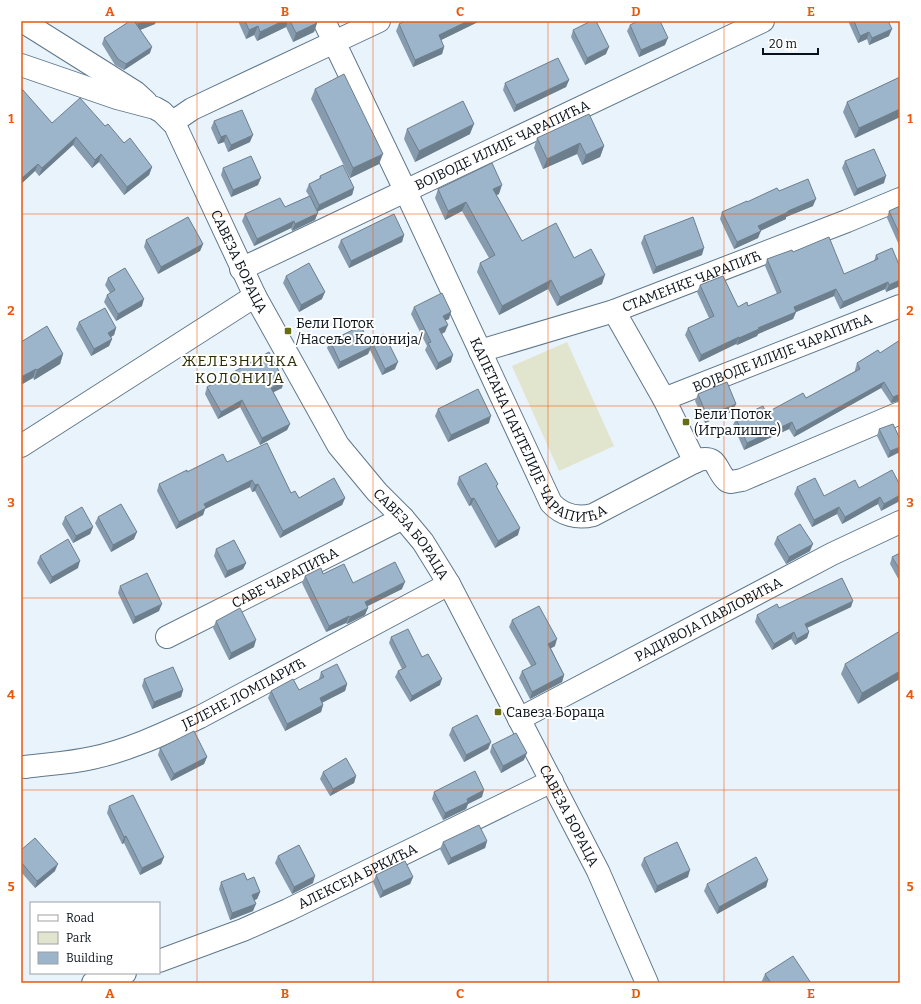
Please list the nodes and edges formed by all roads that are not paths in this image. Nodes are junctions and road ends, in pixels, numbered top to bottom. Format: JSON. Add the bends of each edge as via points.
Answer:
{"nodes":[{"id":1,"x":22,"y":21,"type":"edge"},
{"id":2,"x":324,"y":21,"type":"edge"},
{"id":3,"x":379,"y":21,"type":"edge"},
{"id":4,"x":763,"y":21,"type":"edge"},
{"id":5,"x":334,"y":42,"type":"junction"},
{"id":6,"x":21,"y":65,"type":"edge"},
{"id":7,"x":149,"y":106,"type":"junction"},
{"id":8,"x":173,"y":122,"type":"junction"},
{"id":9,"x":406,"y":192,"type":"junction"},
{"id":10,"x":900,"y":199,"type":"edge"},
{"id":11,"x":242,"y":269,"type":"junction"},
{"id":12,"x":255,"y":296,"type":"junction"},
{"id":13,"x":900,"y":306,"type":"edge"},
{"id":14,"x":614,"y":311,"type":"junction"},
{"id":15,"x":480,"y":351,"type":"junction"},
{"id":16,"x":664,"y":399,"type":"junction"},
{"id":17,"x":899,"y":413,"type":"edge"},
{"id":18,"x":21,"y":446,"type":"edge"},
{"id":19,"x":695,"y":462,"type":"junction"},
{"id":20,"x":403,"y":518,"type":"junction"},
{"id":21,"x":900,"y":522,"type":"edge"},
{"id":22,"x":449,"y":584,"type":"junction"},
{"id":23,"x":167,"y":637,"type":"dead end"},
{"id":24,"x":518,"y":719,"type":"junction"},
{"id":25,"x":25,"y":766,"type":"dead end"},
{"id":26,"x":552,"y":781,"type":"junction"},
{"id":27,"x":160,"y":961,"type":"edge"},
{"id":28,"x":122,"y":974,"type":"edge"},
{"id":29,"x":93,"y":983,"type":"edge"},
{"id":30,"x":647,"y":983,"type":"edge"}],
"edges":[{"from":1,"to":7,"type":"street","name":"САВЕЗА БОРАЦА","via":[[135,92]]},
{"from":2,"to":5,"type":"street","name":"КАПЕТАНА ПАНТЕЛИЈЕ ЧАРАПИЋА"},
{"from":3,"to":5,"type":"street"},
{"from":4,"to":9,"type":"street","name":"ВОЈВОДЕ ИЛИЈЕ ЧАРАПИЋА"},
{"from":5,"to":8,"type":"street","via":[[192,109]]},
{"from":5,"to":9,"type":"street","name":"КАПЕТАНА ПАНТЕЛИЈЕ ЧАРАПИЋА"},
{"from":6,"to":7,"type":"street","name":"САВЕЗА БОРАЦА","via":[[117,98]]},
{"from":7,"to":8,"type":"street","name":"САВЕЗА БОРАЦА","via":[[162,112]]},
{"from":8,"to":11,"type":"street","name":"САВЕЗА БОРАЦА"},
{"from":9,"to":11,"type":"street","name":"ВОЈВОДЕ ИЛИЈЕ ЧАРАПИЋА"},
{"from":9,"to":15,"type":"street","name":"КАПЕТАНА ПАНТЕЛИЈЕ ЧАРАПИЋА"},
{"from":10,"to":14,"type":"street","name":"СТАМЕНКЕ ЧАРАПИЋ","via":[[847,222]]},
{"from":11,"to":12,"type":"street","name":"САВЕЗА БОРАЦА"},
{"from":12,"to":18,"type":"street"},
{"from":12,"to":20,"type":"street","name":"САВЕЗА БОРАЦА","via":[[338,445],[377,492]]},
{"from":13,"to":16,"type":"street","name":"ВОЈВОДЕ ИЛИЈЕ ЧАРАПИЋА"},
{"from":14,"to":15,"type":"street","name":"СТАМЕНКЕ ЧАРАПИЋ"},
{"from":14,"to":16,"type":"street"},
{"from":15,"to":19,"type":"street","name":"КАПЕТАНА ПАНТЕЛИЈЕ ЧАРАПИЋА","via":[[551,503],[562,512],[585,517],[593,515]]},
{"from":16,"to":19,"type":"street"},
{"from":17,"to":19,"type":"street","name":"КАПЕТАНА ПАНТЕЛИЈЕ ЧАРАПИЋА","via":[[735,482],[724,478],[713,461],[705,459]]},
{"from":20,"to":22,"type":"street","name":"САВЕЗА БОРАЦА","via":[[423,542]]},
{"from":20,"to":23,"type":"street","name":"САВЕ ЧАРАПИЋА"},
{"from":21,"to":24,"type":"street","name":"РАДИВОЈА ПАВЛОВИЋА","via":[[832,554]]},
{"from":22,"to":24,"type":"street","name":"САВЕЗА БОРАЦА"},
{"from":22,"to":25,"type":"street","name":"ЈЕЛЕНЕ ЛОМПАРИЋ","via":[[167,732],[91,758]]},
{"from":24,"to":26,"type":"street","name":"САВЕЗА БОРАЦА"},
{"from":26,"to":27,"type":"street","name":"АЛЕКСЕЈА БРКИЋА","via":[[288,910],[243,930]]},
{"from":26,"to":30,"type":"street","name":"САВЕЗА БОРАЦА","via":[[598,871]]},
{"from":28,"to":29,"type":"street"}]}
